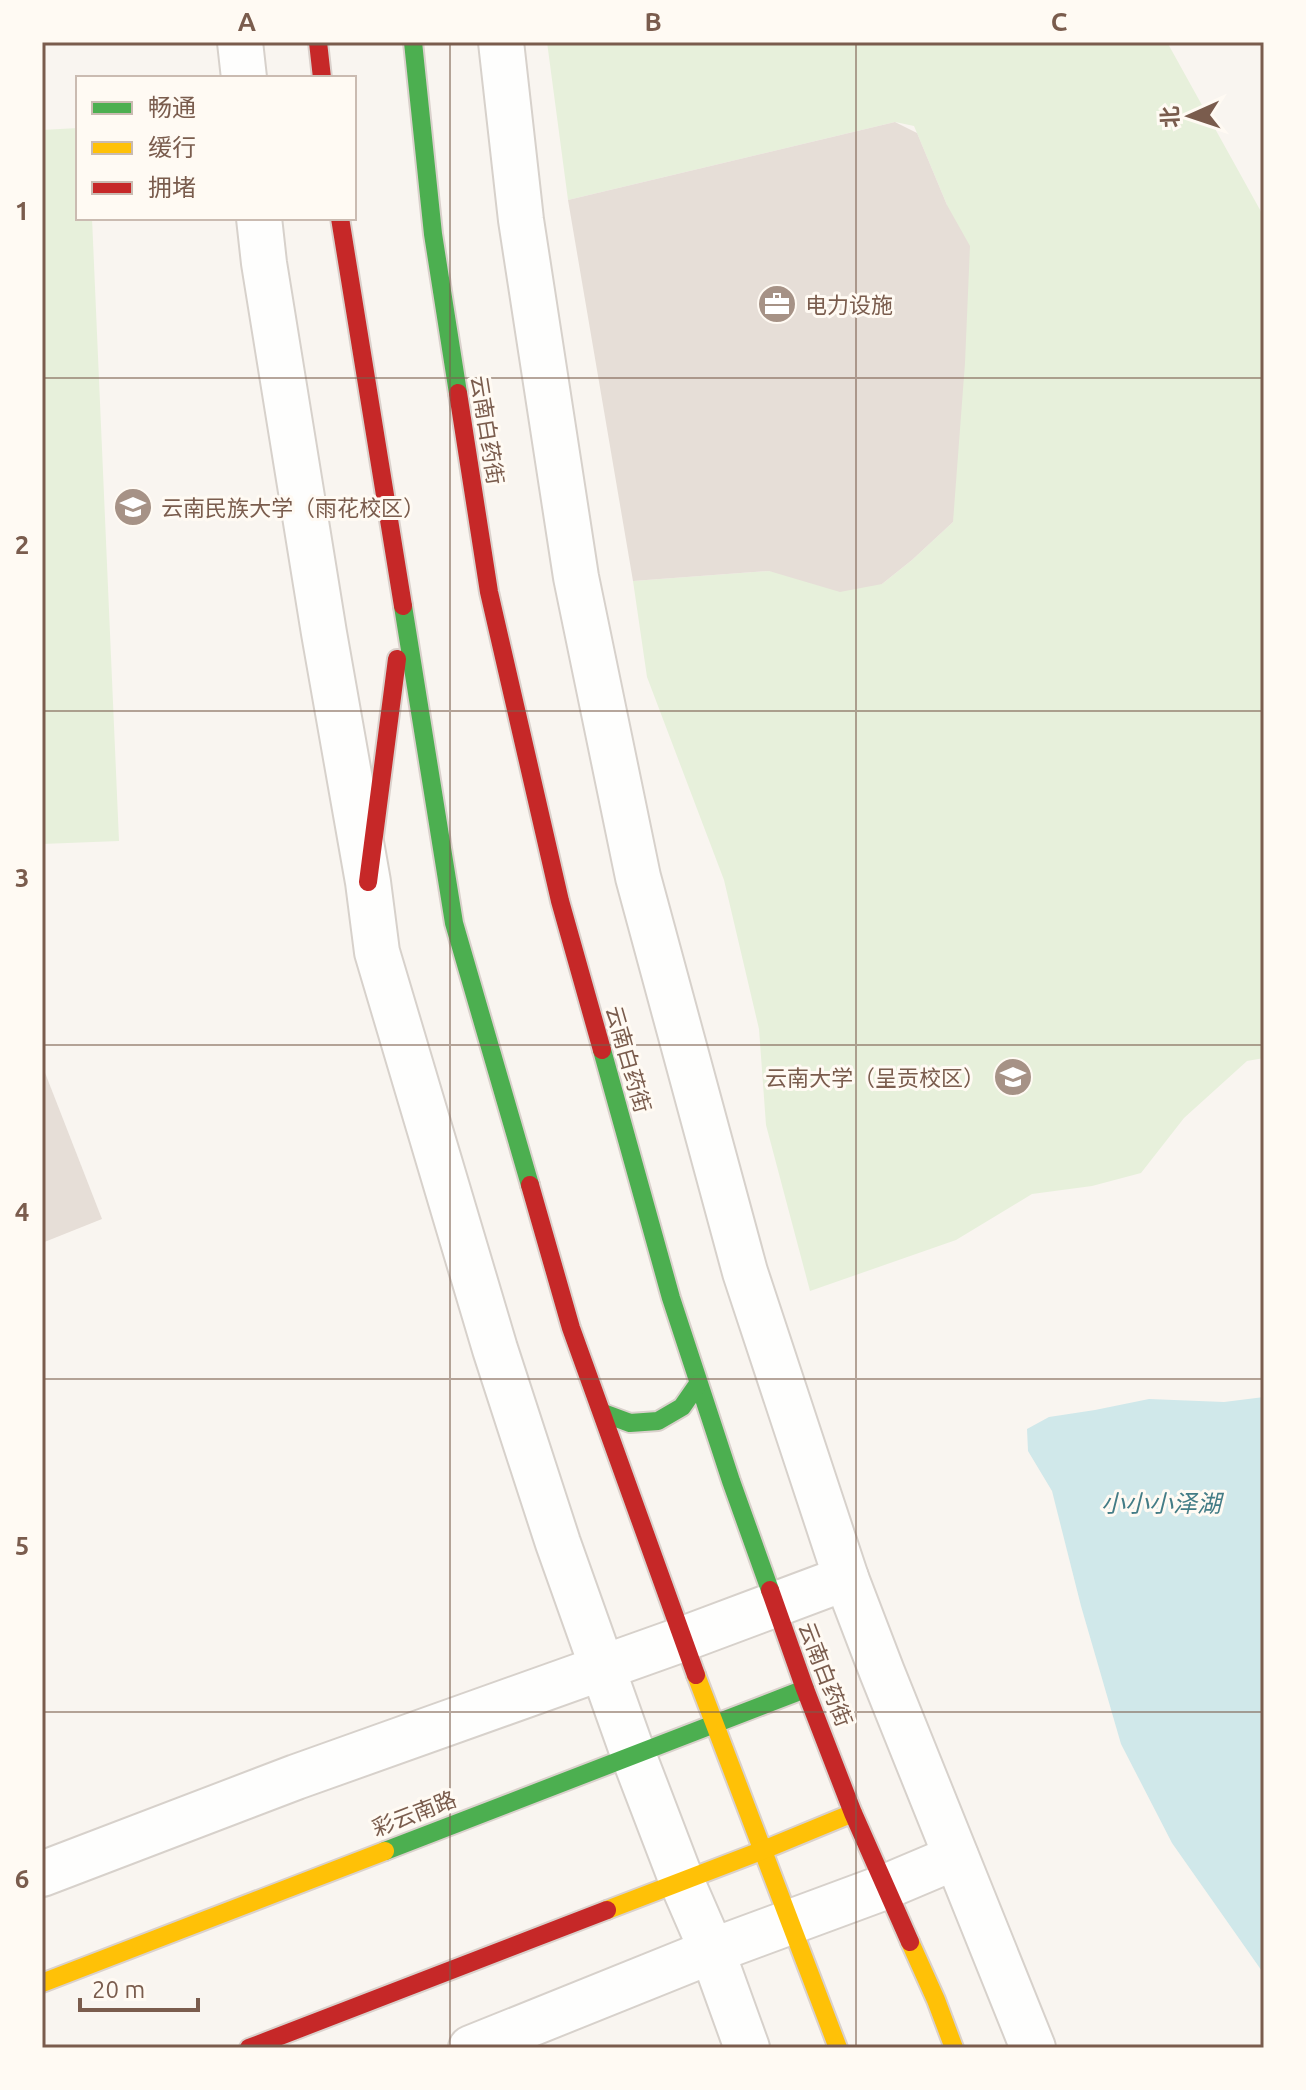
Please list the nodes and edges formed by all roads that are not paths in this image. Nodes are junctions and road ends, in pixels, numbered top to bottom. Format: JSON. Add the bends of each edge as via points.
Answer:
{"nodes":[{"id":1,"x":240,"y":42,"type":"edge"},
{"id":2,"x":318,"y":42,"type":"edge"},
{"id":3,"x":413,"y":42,"type":"edge"},
{"id":4,"x":501,"y":42,"type":"edge"},
{"id":5,"x":244,"y":76,"type":"edge"},
{"id":6,"x":322,"y":76,"type":"edge"},
{"id":7,"x":259,"y":220,"type":"edge"},
{"id":8,"x":340,"y":220,"type":"edge"},
{"id":9,"x":402,"y":612,"type":"junction"},
{"id":10,"x":368,"y":882,"type":"junction"},
{"id":11,"x":698,"y":1384,"type":"junction"},
{"id":12,"x":603,"y":1413,"type":"junction"},
{"id":13,"x":846,"y":1578,"type":"junction"},
{"id":14,"x":774,"y":1606,"type":"junction"},
{"id":15,"x":683,"y":1639,"type":"junction"},
{"id":16,"x":602,"y":1668,"type":"junction"},
{"id":17,"x":805,"y":1689,"type":"junction"},
{"id":18,"x":713,"y":1723,"type":"junction"},
{"id":19,"x":633,"y":1754,"type":"junction"},
{"id":20,"x":853,"y":1813,"type":"junction"},
{"id":21,"x":761,"y":1851,"type":"junction"},
{"id":22,"x":956,"y":1857,"type":"junction"},
{"id":23,"x":42,"y":1874,"type":"edge"},
{"id":24,"x":682,"y":1882,"type":"junction"},
{"id":25,"x":885,"y":1887,"type":"junction"},
{"id":26,"x":789,"y":1921,"type":"junction"},
{"id":27,"x":712,"y":1951,"type":"junction"},
{"id":28,"x":93,"y":1963,"type":"junction"},
{"id":29,"x":42,"y":1975,"type":"edge"},
{"id":30,"x":42,"y":1983,"type":"edge"},
{"id":31,"x":249,"y":2048,"type":"edge"},
{"id":32,"x":471,"y":2048,"type":"edge"},
{"id":33,"x":747,"y":2048,"type":"edge"},
{"id":34,"x":838,"y":2048,"type":"edge"},
{"id":35,"x":954,"y":2048,"type":"edge"},
{"id":36,"x":1033,"y":2048,"type":"edge"}],
"edges":[{"from":1,"to":5,"type":"street"},
{"from":2,"to":6,"type":"main road"},
{"from":3,"to":11,"type":"main road","name":"云南白药街","via":[[433,234],[489,592],[560,901]]},
{"from":4,"to":13,"type":"street","via":[[521,220],[576,577],[638,877],[745,1272]]},
{"from":7,"to":10,"type":"street"},
{"from":8,"to":9,"type":"main road"},
{"from":9,"to":10,"type":"main road"},
{"from":9,"to":12,"type":"main road","via":[[454,923],[571,1328]]},
{"from":10,"to":16,"type":"street","via":[[381,967],[495,1349]]},
{"from":11,"to":12,"type":"main road","via":[[682,1407],[658,1421],[630,1423]]},
{"from":11,"to":14,"type":"main road","name":"云南白药街"},
{"from":12,"to":15,"type":"main road"},
{"from":13,"to":14,"type":"street"},
{"from":13,"to":22,"type":"street"},
{"from":14,"to":15,"type":"street"},
{"from":14,"to":17,"type":"main road","name":"云南白药街"},
{"from":15,"to":16,"type":"street"},
{"from":15,"to":18,"type":"main road"},
{"from":16,"to":19,"type":"street"},
{"from":16,"to":23,"type":"street"},
{"from":17,"to":18,"type":"main road","name":"彩云南路"},
{"from":17,"to":20,"type":"main road","name":"云南白药街"},
{"from":18,"to":19,"type":"main road","name":"彩云南路"},
{"from":18,"to":21,"type":"main road"},
{"from":19,"to":24,"type":"street"},
{"from":19,"to":28,"type":"main road","name":"彩云南路"},
{"from":20,"to":21,"type":"main road"},
{"from":20,"to":25,"type":"main road","name":"云南白药街"},
{"from":21,"to":24,"type":"main road"},
{"from":21,"to":26,"type":"main road"},
{"from":22,"to":25,"type":"street"},
{"from":22,"to":36,"type":"street"},
{"from":24,"to":27,"type":"street"},
{"from":24,"to":31,"type":"main road"},
{"from":25,"to":26,"type":"street"},
{"from":25,"to":35,"type":"main road","name":"云南白药街"},
{"from":26,"to":27,"type":"street"},
{"from":26,"to":34,"type":"main road"},
{"from":27,"to":32,"type":"street"},
{"from":27,"to":33,"type":"street"},
{"from":28,"to":29,"type":"main road"},
{"from":28,"to":30,"type":"main road","name":"彩云南路"}]}
